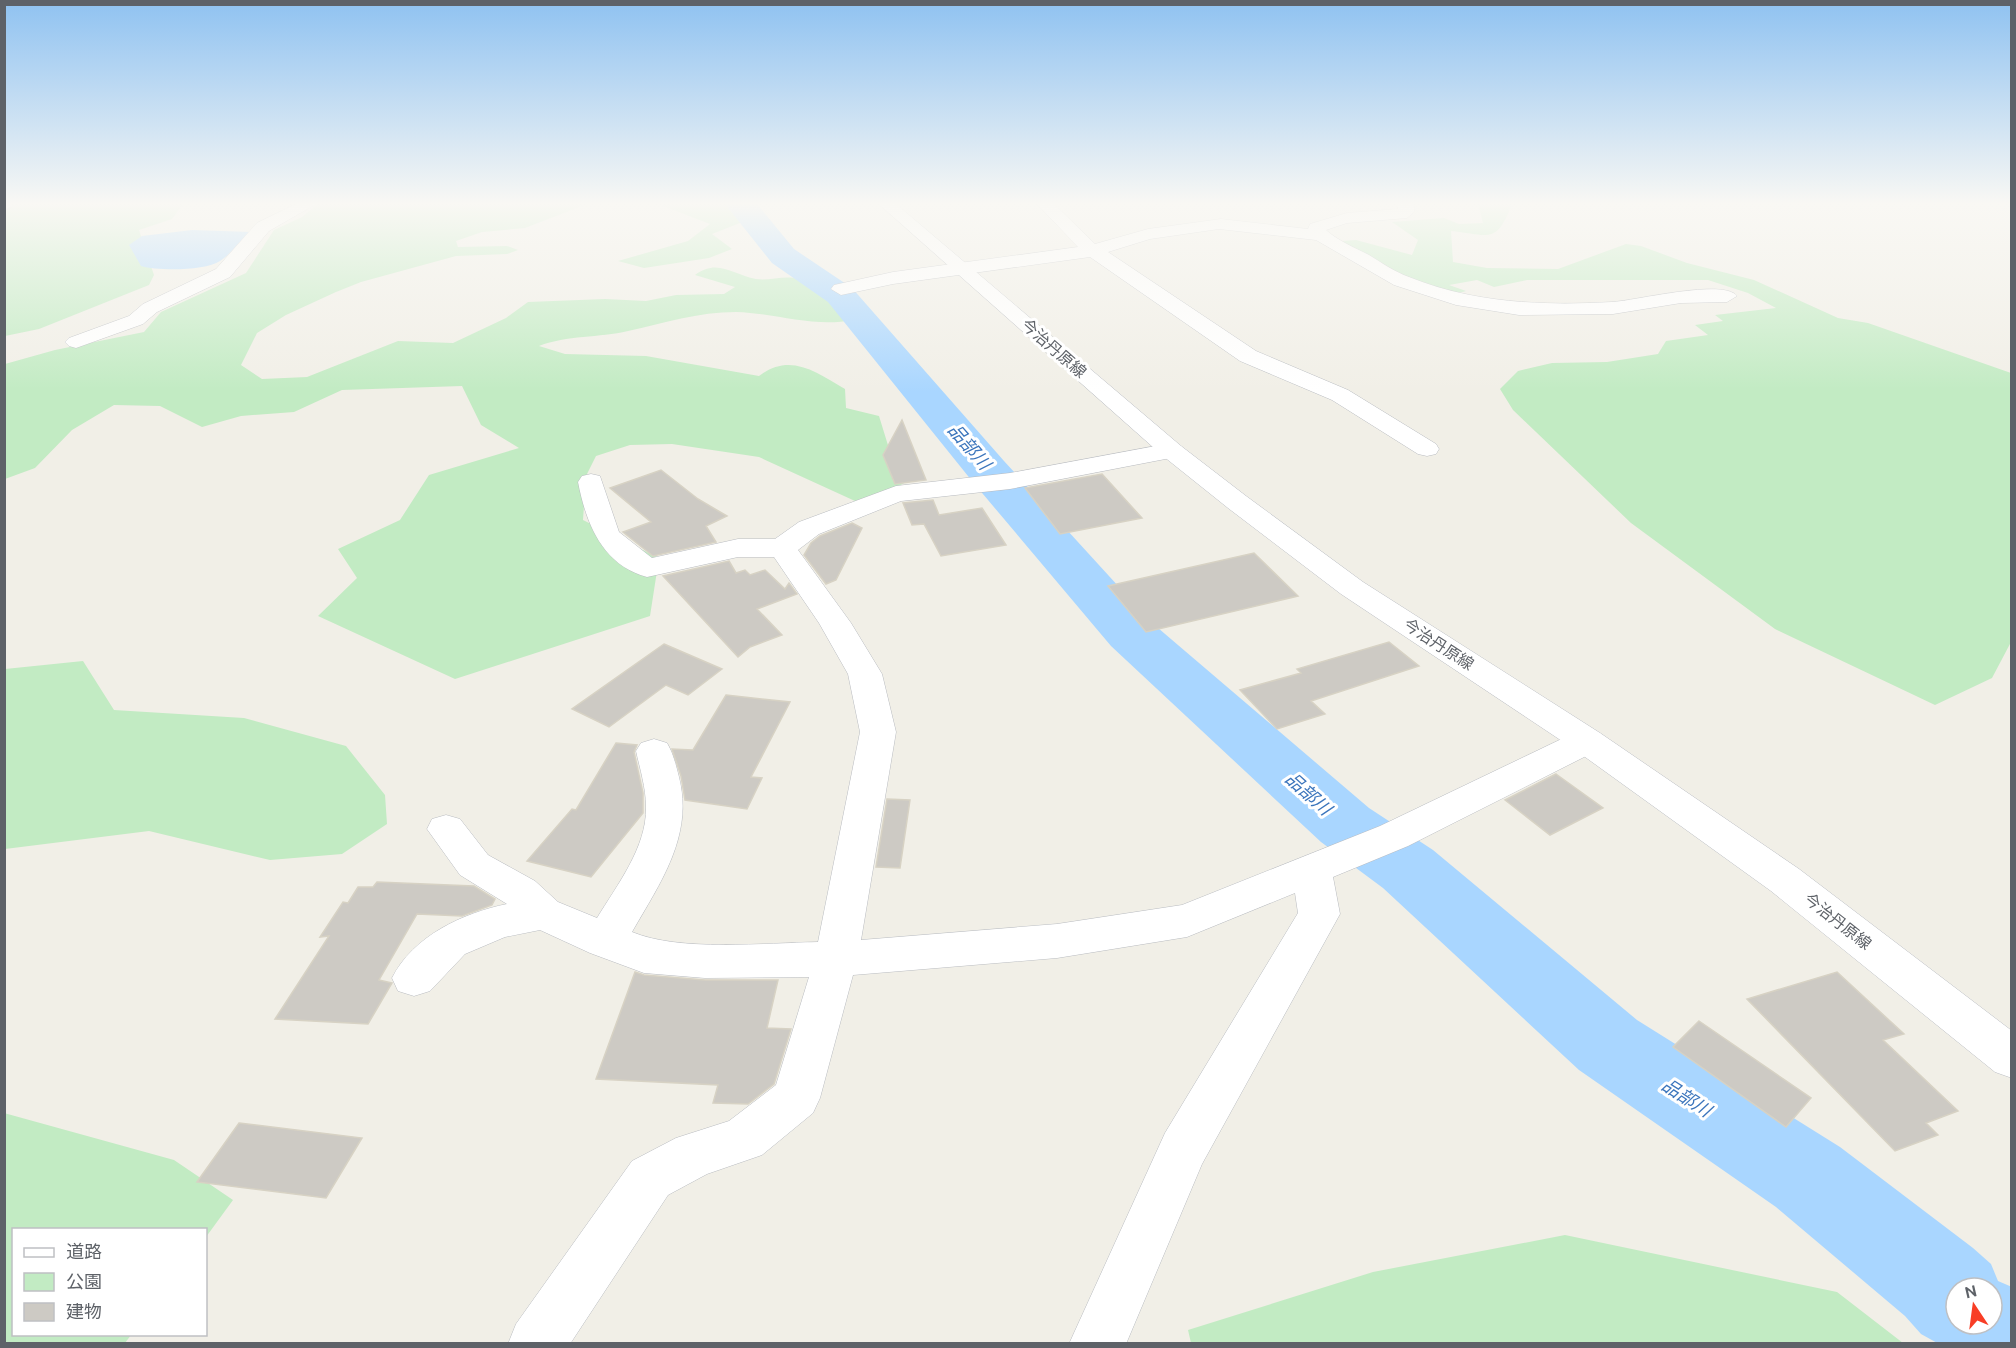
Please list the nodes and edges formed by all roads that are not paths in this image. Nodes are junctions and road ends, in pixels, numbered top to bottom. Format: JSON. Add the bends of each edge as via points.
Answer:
{"nodes":[{"id":1,"x":228,"y":267,"type":"edge"},
{"id":2,"x":970,"y":267,"type":"edge"},
{"id":3,"x":1119,"y":267,"type":"edge"},
{"id":4,"x":1377,"y":267,"type":"edge"},
{"id":5,"x":962,"y":268,"type":"junction"},
{"id":6,"x":842,"y":289,"type":"dead end"},
{"id":7,"x":1727,"y":296,"type":"dead end"},
{"id":8,"x":76,"y":342,"type":"dead end"},
{"id":9,"x":1427,"y":449,"type":"dead end"},
{"id":10,"x":1172,"y":451,"type":"junction"},
{"id":11,"x":591,"y":482,"type":"dead end"},
{"id":12,"x":782,"y":548,"type":"junction"},
{"id":13,"x":1587,"y":741,"type":"junction"},
{"id":14,"x":654,"y":751,"type":"dead end"},
{"id":15,"x":446,"y":829,"type":"dead end"},
{"id":16,"x":1312,"y":870,"type":"junction"},
{"id":17,"x":543,"y":913,"type":"junction"},
{"id":18,"x":605,"y":940,"type":"junction"},
{"id":19,"x":836,"y":959,"type":"junction"},
{"id":20,"x":414,"y":978,"type":"dead end"},
{"id":21,"x":2012,"y":1058,"type":"edge"},
{"id":22,"x":536,"y":1344,"type":"edge"},
{"id":23,"x":1097,"y":1344,"type":"edge"}],
"edges":[{"from":1,"to":8,"type":"street","via":[[223,273],[150,308],[136,320]]},
{"from":2,"to":5,"type":"street"},
{"from":3,"to":9,"type":"street","via":[[1248,356],[1340,395]]},
{"from":4,"to":7,"type":"street","via":[[1401,281],[1456,299],[1519,309],[1613,308],[1681,297]]},
{"from":5,"to":6,"type":"street"},
{"from":5,"to":10,"type":"street","name":"今治丹原線"},
{"from":10,"to":12,"type":"street","via":[[1010,481],[896,494],[809,528]]},
{"from":10,"to":13,"type":"street","name":"今治丹原線","via":[[1352,588]]},
{"from":11,"to":12,"type":"street","via":[[599,522],[618,550],[647,568],[738,548]]},
{"from":12,"to":19,"type":"street","via":[[835,622],[865,674],[878,732]]},
{"from":13,"to":16,"type":"street","via":[[1394,836]]},
{"from":13,"to":21,"type":"street","name":"今治丹原線","via":[[1785,880]]},
{"from":14,"to":18,"type":"street","via":[[664,789],[665,818],[649,863]]},
{"from":15,"to":17,"type":"street","via":[[474,865],[520,892]]},
{"from":16,"to":19,"type":"street","via":[[1187,921],[1057,941]]},
{"from":16,"to":23,"type":"street","via":[[1319,914],[1183,1150]]},
{"from":17,"to":18,"type":"street"},
{"from":17,"to":20,"type":"street","via":[[498,922],[450,942]]},
{"from":18,"to":19,"type":"street","via":[[644,956],[705,961]]},
{"from":19,"to":22,"type":"street","via":[[796,1098],[744,1139],[694,1155],[650,1178]]}]}
